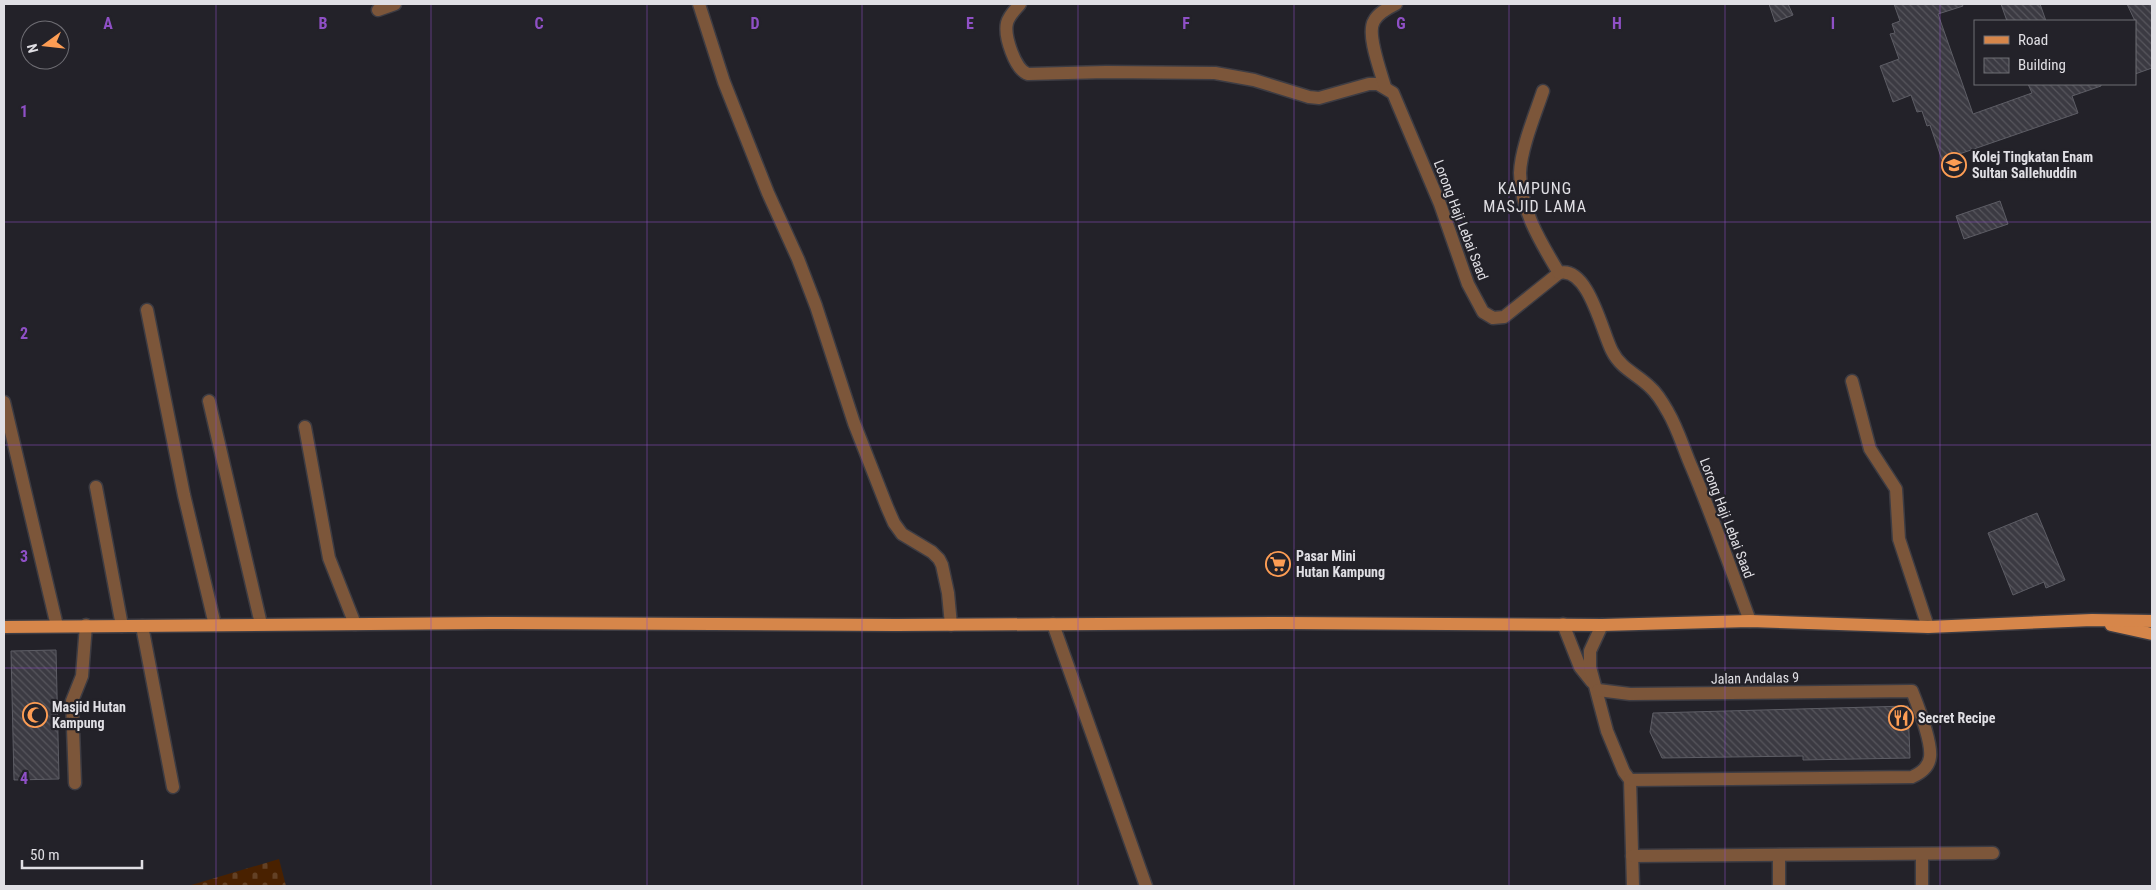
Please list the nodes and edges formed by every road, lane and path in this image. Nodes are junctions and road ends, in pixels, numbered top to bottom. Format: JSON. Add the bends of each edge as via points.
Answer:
{"nodes":[{"id":1,"x":395,"y":4,"type":"edge"},
{"id":2,"x":699,"y":4,"type":"edge"},
{"id":3,"x":1020,"y":4,"type":"edge"},
{"id":4,"x":1396,"y":4,"type":"edge"},
{"id":5,"x":378,"y":10,"type":"dead end"},
{"id":6,"x":1385,"y":87,"type":"junction"},
{"id":7,"x":1543,"y":91,"type":"dead end"},
{"id":8,"x":1559,"y":273,"type":"junction"},
{"id":9,"x":147,"y":310,"type":"dead end"},
{"id":10,"x":1852,"y":381,"type":"dead end"},
{"id":11,"x":209,"y":401,"type":"dead end"},
{"id":12,"x":4,"y":402,"type":"edge"},
{"id":13,"x":306,"y":427,"type":"dead end"},
{"id":14,"x":96,"y":487,"type":"dead end"},
{"id":15,"x":1750,"y":620,"type":"junction"},
{"id":16,"x":2106,"y":621,"type":"junction"},
{"id":17,"x":2152,"y":621,"type":"edge"},
{"id":18,"x":261,"y":624,"type":"junction"},
{"id":19,"x":355,"y":624,"type":"junction"},
{"id":20,"x":1053,"y":624,"type":"junction"},
{"id":21,"x":1563,"y":624,"type":"junction"},
{"id":22,"x":86,"y":625,"type":"junction"},
{"id":23,"x":215,"y":625,"type":"junction"},
{"id":24,"x":951,"y":625,"type":"junction"},
{"id":25,"x":1602,"y":625,"type":"junction"},
{"id":26,"x":4,"y":626,"type":"edge"},
{"id":27,"x":57,"y":626,"type":"junction"},
{"id":28,"x":122,"y":626,"type":"junction"},
{"id":29,"x":142,"y":626,"type":"junction"},
{"id":30,"x":1928,"y":626,"type":"junction"},
{"id":31,"x":2152,"y":634,"type":"edge"},
{"id":32,"x":1598,"y":690,"type":"junction"},
{"id":33,"x":1630,"y":780,"type":"junction"},
{"id":34,"x":74,"y":784,"type":"dead end"},
{"id":35,"x":173,"y":787,"type":"dead end"},
{"id":36,"x":1993,"y":853,"type":"dead end"},
{"id":37,"x":1922,"y":854,"type":"junction"},
{"id":38,"x":1779,"y":855,"type":"junction"},
{"id":39,"x":1632,"y":856,"type":"junction"},
{"id":40,"x":1146,"y":886,"type":"edge"},
{"id":41,"x":1633,"y":886,"type":"edge"},
{"id":42,"x":1779,"y":886,"type":"edge"},
{"id":43,"x":1922,"y":886,"type":"edge"}],
"edges":[{"from":1,"to":5,"type":"street"},
{"from":2,"to":24,"type":"street","via":[[724,82],[801,267],[854,424],[887,507],[902,534],[939,559],[948,593]]},
{"from":3,"to":6,"type":"street","via":[[1009,17],[1007,32],[1018,68],[1023,73],[1215,73],[1319,98],[1369,84]]},
{"from":4,"to":6,"type":"street","via":[[1381,13],[1372,25],[1372,40]]},
{"from":6,"to":8,"type":"street","name":"Lorong Haji Lebai Saad","via":[[1398,103],[1440,204],[1468,284],[1483,312],[1498,319],[1510,314]]},
{"from":7,"to":8,"type":"street","via":[[1520,174],[1532,223]]},
{"from":8,"to":15,"type":"street","name":"Lorong Haji Lebai Saad","via":[[1571,272],[1583,284],[1618,361],[1649,386],[1670,414]]},
{"from":9,"to":23,"type":"street","via":[[184,495]]},
{"from":10,"to":30,"type":"street","via":[[1870,449],[1896,490],[1899,540]]},
{"from":11,"to":18,"type":"street"},
{"from":12,"to":27,"type":"street"},
{"from":13,"to":19,"type":"street","via":[[329,558]]},
{"from":14,"to":28,"type":"street"},
{"from":15,"to":25,"type":"main road"},
{"from":15,"to":30,"type":"main road"},
{"from":16,"to":17,"type":"main road"},
{"from":16,"to":30,"type":"main road"},
{"from":16,"to":31,"type":"main road","via":[[2116,628]]},
{"from":18,"to":19,"type":"main road"},
{"from":18,"to":23,"type":"main road"},
{"from":19,"to":24,"type":"main road"},
{"from":20,"to":21,"type":"main road"},
{"from":20,"to":24,"type":"main road"},
{"from":20,"to":40,"type":"street"},
{"from":21,"to":25,"type":"main road"},
{"from":21,"to":32,"type":"street","via":[[1580,667]]},
{"from":22,"to":27,"type":"main road"},
{"from":22,"to":28,"type":"main road"},
{"from":22,"to":34,"type":"street","via":[[82,676],[72,701]]},
{"from":23,"to":29,"type":"main road"},
{"from":25,"to":32,"type":"street","via":[[1590,651],[1590,666]]},
{"from":26,"to":27,"type":"main road"},
{"from":28,"to":29,"type":"main road"},
{"from":29,"to":35,"type":"street"},
{"from":32,"to":33,"type":"street","via":[[1607,731]]},
{"from":32,"to":33,"type":"street","name":"Jalan Andalas 9","via":[[1630,694],[1912,691],[1931,755],[1925,768],[1912,777]]},
{"from":33,"to":39,"type":"street"},
{"from":36,"to":37,"type":"street"},
{"from":37,"to":38,"type":"street"},
{"from":37,"to":43,"type":"street"},
{"from":38,"to":39,"type":"street"},
{"from":38,"to":42,"type":"street"},
{"from":39,"to":41,"type":"street"}]}
